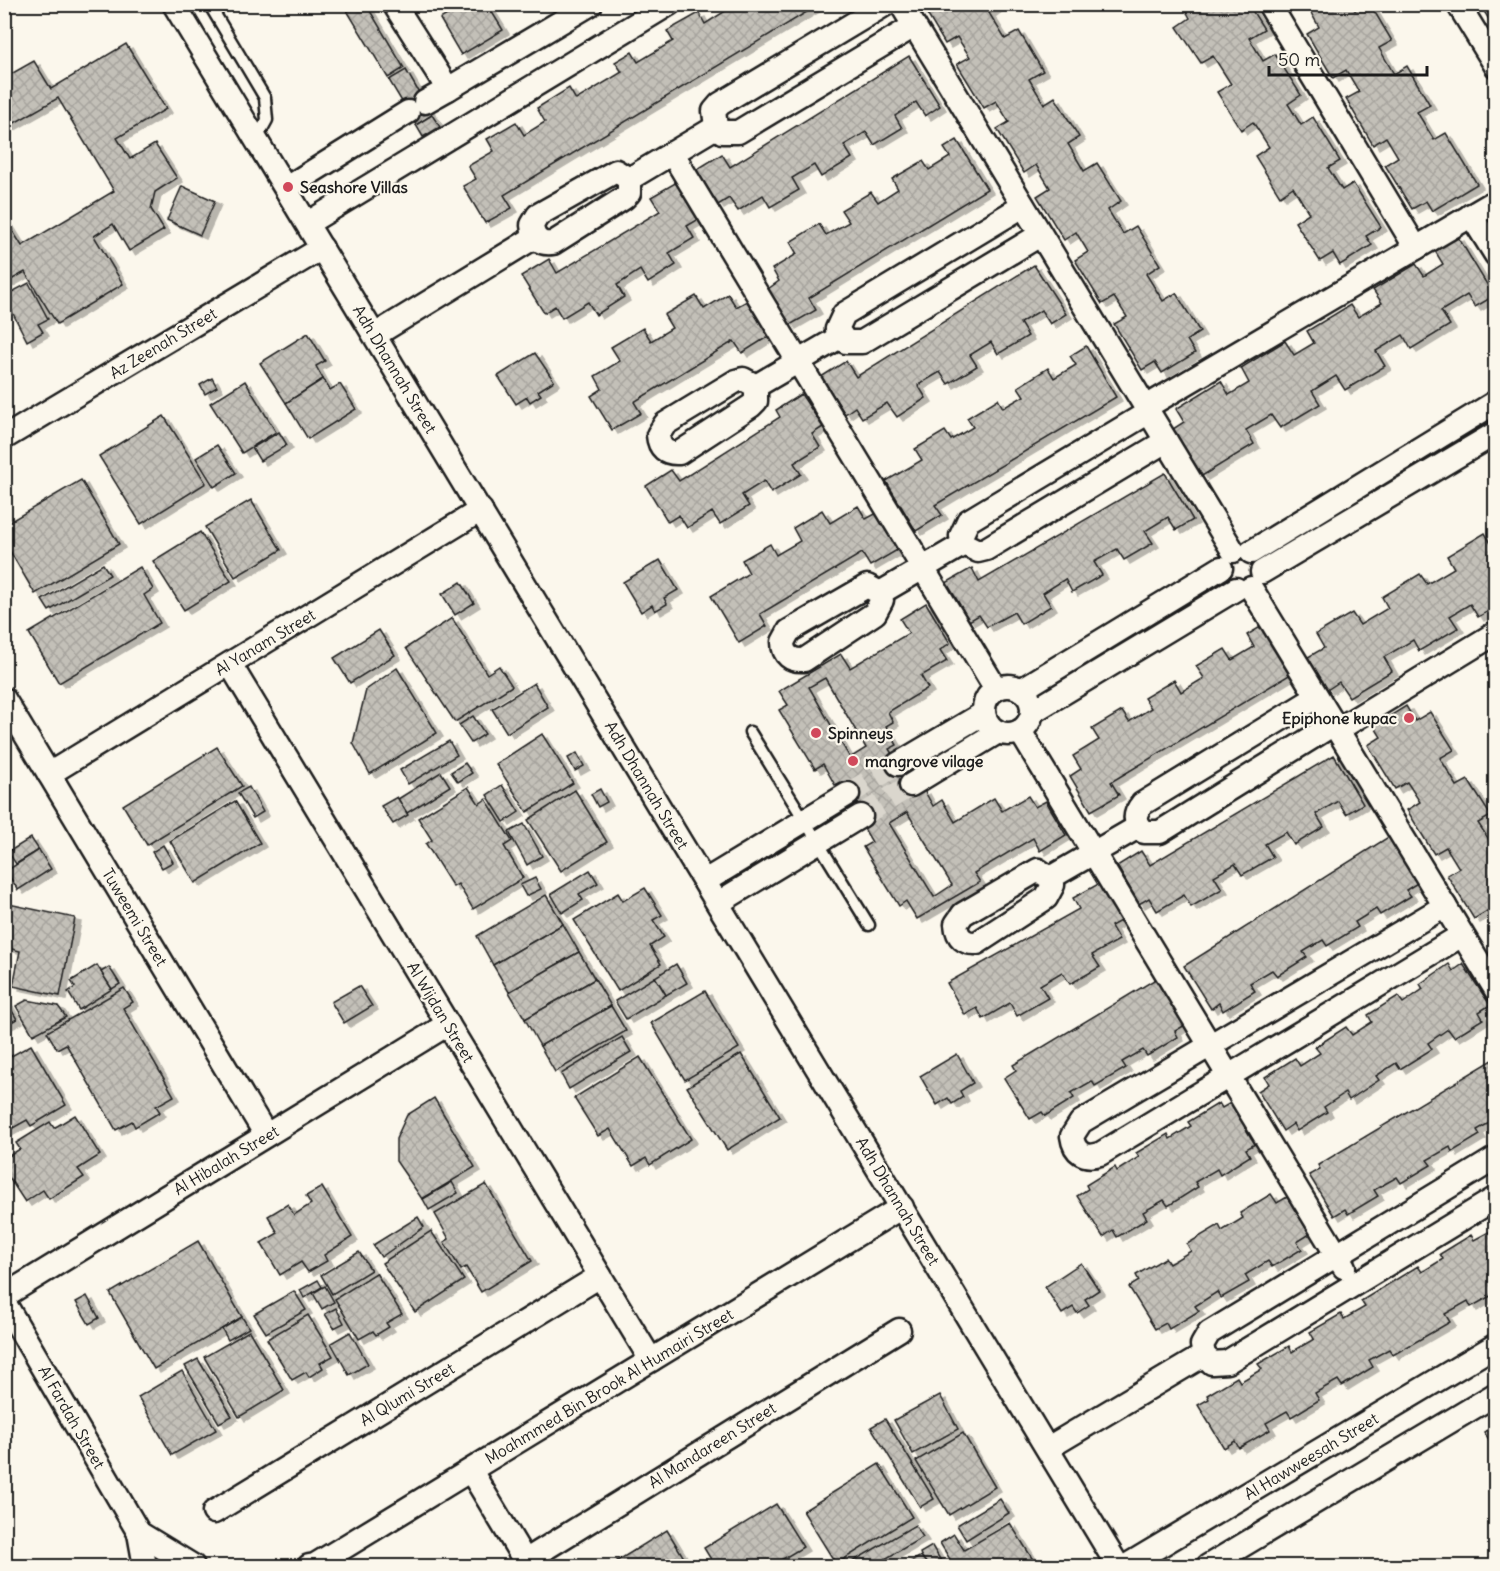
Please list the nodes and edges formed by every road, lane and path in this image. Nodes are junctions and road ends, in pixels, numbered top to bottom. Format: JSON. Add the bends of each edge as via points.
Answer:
{"nodes":[{"id":1,"x":174,"y":4,"type":"edge"},
{"id":2,"x":209,"y":4,"type":"edge"},
{"id":3,"x":394,"y":4,"type":"edge"},
{"id":4,"x":591,"y":4,"type":"edge"},
{"id":5,"x":669,"y":4,"type":"edge"},
{"id":6,"x":886,"y":4,"type":"edge"},
{"id":7,"x":901,"y":4,"type":"edge"},
{"id":8,"x":1269,"y":4,"type":"edge"},
{"id":9,"x":1458,"y":4,"type":"edge"},
{"id":10,"x":914,"y":26,"type":"junction"},
{"id":11,"x":1496,"y":66,"type":"edge"},
{"id":12,"x":448,"y":89,"type":"junction"},
{"id":13,"x":716,"y":127,"type":"junction"},
{"id":14,"x":256,"y":140,"type":"junction"},
{"id":15,"x":672,"y":153,"type":"junction"},
{"id":16,"x":629,"y":179,"type":"junction"},
{"id":17,"x":286,"y":188,"type":"junction"},
{"id":18,"x":1496,"y":201,"type":"edge"},
{"id":19,"x":1023,"y":206,"type":"junction"},
{"id":20,"x":1471,"y":215,"type":"junction"},
{"id":21,"x":308,"y":223,"type":"junction"},
{"id":22,"x":1041,"y":235,"type":"junction"},
{"id":23,"x":535,"y":237,"type":"junction"},
{"id":24,"x":322,"y":248,"type":"junction"},
{"id":25,"x":1416,"y":248,"type":"junction"},
{"id":26,"x":1496,"y":255,"type":"edge"},
{"id":27,"x":375,"y":335,"type":"junction"},
{"id":28,"x":840,"y":337,"type":"junction"},
{"id":29,"x":798,"y":362,"type":"junction"},
{"id":30,"x":756,"y":386,"type":"dead end"},
{"id":31,"x":1496,"y":402,"type":"edge"},
{"id":32,"x":1147,"y":409,"type":"junction"},
{"id":33,"x":1496,"y":433,"type":"edge"},
{"id":34,"x":4,"y":438,"type":"edge"},
{"id":35,"x":1166,"y":441,"type":"junction"},
{"id":36,"x":481,"y":510,"type":"junction"},
{"id":37,"x":964,"y":544,"type":"junction"},
{"id":38,"x":1235,"y":557,"type":"junction"},
{"id":39,"x":923,"y":568,"type":"junction"},
{"id":40,"x":1249,"y":583,"type":"junction"},
{"id":41,"x":880,"y":593,"type":"dead end"},
{"id":42,"x":1496,"y":633,"type":"edge"},
{"id":43,"x":230,"y":664,"type":"junction"},
{"id":44,"x":996,"y":689,"type":"junction"},
{"id":45,"x":1021,"y":690,"type":"junction"},
{"id":46,"x":1317,"y":697,"type":"junction"},
{"id":47,"x":4,"y":699,"type":"edge"},
{"id":48,"x":984,"y":713,"type":"junction"},
{"id":49,"x":1017,"y":725,"type":"junction"},
{"id":50,"x":1336,"y":727,"type":"junction"},
{"id":51,"x":750,"y":732,"type":"dead end"},
{"id":52,"x":898,"y":764,"type":"tunnel mouth"},
{"id":53,"x":49,"y":774,"type":"junction"},
{"id":54,"x":911,"y":785,"type":"tunnel mouth"},
{"id":55,"x":848,"y":794,"type":"tunnel mouth"},
{"id":56,"x":861,"y":816,"type":"tunnel mouth"},
{"id":57,"x":805,"y":821,"type":"junction"},
{"id":58,"x":1138,"y":827,"type":"junction"},
{"id":59,"x":818,"y":842,"type":"junction"},
{"id":60,"x":1094,"y":853,"type":"junction"},
{"id":61,"x":1050,"y":878,"type":"dead end"},
{"id":62,"x":705,"y":881,"type":"junction"},
{"id":63,"x":718,"y":903,"type":"junction"},
{"id":64,"x":1445,"y":906,"type":"junction"},
{"id":65,"x":869,"y":925,"type":"dead end"},
{"id":66,"x":1462,"y":934,"type":"junction"},
{"id":67,"x":1496,"y":990,"type":"edge"},
{"id":68,"x":448,"y":1024,"type":"junction"},
{"id":69,"x":1210,"y":1045,"type":"junction"},
{"id":70,"x":1229,"y":1076,"type":"junction"},
{"id":71,"x":266,"y":1135,"type":"junction"},
{"id":72,"x":1496,"y":1158,"type":"edge"},
{"id":73,"x":1496,"y":1198,"type":"edge"},
{"id":74,"x":902,"y":1208,"type":"junction"},
{"id":75,"x":1337,"y":1255,"type":"junction"},
{"id":76,"x":600,"y":1276,"type":"junction"},
{"id":77,"x":1354,"y":1284,"type":"junction"},
{"id":78,"x":4,"y":1296,"type":"edge"},
{"id":79,"x":4,"y":1302,"type":"edge"},
{"id":80,"x":899,"y":1330,"type":"dead end"},
{"id":81,"x":1496,"y":1345,"type":"edge"},
{"id":82,"x":1204,"y":1355,"type":"junction"},
{"id":83,"x":651,"y":1360,"type":"junction"},
{"id":84,"x":1496,"y":1394,"type":"edge"},
{"id":85,"x":1048,"y":1448,"type":"junction"},
{"id":86,"x":471,"y":1471,"type":"junction"},
{"id":87,"x":214,"y":1512,"type":"dead end"},
{"id":88,"x":139,"y":1533,"type":"junction"},
{"id":89,"x":526,"y":1564,"type":"edge"},
{"id":90,"x":145,"y":1566,"type":"edge"},
{"id":91,"x":193,"y":1566,"type":"edge"},
{"id":92,"x":313,"y":1566,"type":"edge"},
{"id":93,"x":1118,"y":1566,"type":"edge"},
{"id":94,"x":1126,"y":1566,"type":"edge"},
{"id":95,"x":1208,"y":1566,"type":"edge"}],
"edges":[{"from":1,"to":14,"type":"street","name":"Adh Dhannah Street"},
{"from":2,"to":14,"type":"lane","via":[[265,98],[267,120]]},
{"from":3,"to":12,"type":"street"},
{"from":4,"to":12,"type":"street"},
{"from":5,"to":21,"type":"street"},
{"from":6,"to":13,"type":"street","via":[[720,104],[714,111]]},
{"from":7,"to":10,"type":"street"},
{"from":8,"to":25,"type":"street"},
{"from":9,"to":11,"type":"street"},
{"from":10,"to":13,"type":"street","via":[[738,132],[722,132]]},
{"from":10,"to":19,"type":"street"},
{"from":12,"to":17,"type":"street"},
{"from":13,"to":15,"type":"street"},
{"from":14,"to":17,"type":"street","name":"Adh Dhannah Street"},
{"from":15,"to":16,"type":"street"},
{"from":15,"to":29,"type":"street"},
{"from":16,"to":23,"type":"street","via":[[629,193],[624,198],[553,243],[540,242]]},
{"from":16,"to":23,"type":"street","via":[[616,171],[609,173],[538,215],[532,225]]},
{"from":17,"to":21,"type":"street","name":"Adh Dhannah Street"},
{"from":18,"to":20,"type":"street"},
{"from":19,"to":22,"type":"street"},
{"from":19,"to":28,"type":"street","via":[[844,314],[838,320]]},
{"from":20,"to":25,"type":"street"},
{"from":20,"to":26,"type":"street"},
{"from":21,"to":24,"type":"street","name":"Adh Dhannah Street"},
{"from":22,"to":28,"type":"street","via":[[862,342],[846,342]]},
{"from":22,"to":32,"type":"street"},
{"from":23,"to":27,"type":"street"},
{"from":24,"to":27,"type":"street","name":"Adh Dhannah Street"},
{"from":24,"to":34,"type":"street","name":"Az Zeenah Street"},
{"from":25,"to":32,"type":"street"},
{"from":27,"to":36,"type":"street","name":"Adh Dhannah Street"},
{"from":28,"to":29,"type":"street"},
{"from":29,"to":30,"type":"street"},
{"from":29,"to":39,"type":"street"},
{"from":31,"to":38,"type":"street"},
{"from":32,"to":35,"type":"street"},
{"from":32,"to":37,"type":"street","via":[[968,521],[962,536]]},
{"from":33,"to":40,"type":"street"},
{"from":35,"to":37,"type":"street","via":[[986,549],[978,551]]},
{"from":35,"to":38,"type":"street"},
{"from":36,"to":43,"type":"street","name":"Al Yanam Street"},
{"from":36,"to":62,"type":"street","name":"Adh Dhannah Street"},
{"from":37,"to":39,"type":"street"},
{"from":38,"to":40,"type":"street","via":[[1225,581]]},
{"from":38,"to":40,"type":"street","via":[[1257,556]]},
{"from":38,"to":45,"type":"street"},
{"from":39,"to":41,"type":"street"},
{"from":39,"to":44,"type":"street"},
{"from":40,"to":46,"type":"street"},
{"from":40,"to":49,"type":"street"},
{"from":42,"to":50,"type":"street"},
{"from":43,"to":53,"type":"street","name":"Al Yanam Street"},
{"from":43,"to":68,"type":"street","name":"Al Wijdan Street"},
{"from":44,"to":45,"type":"street","via":[[1013,686]]},
{"from":44,"to":48,"type":"street","via":[[986,699]]},
{"from":45,"to":49,"type":"street","via":[[1031,704]]},
{"from":46,"to":50,"type":"street"},
{"from":46,"to":58,"type":"street","via":[[1142,804],[1136,811]]},
{"from":47,"to":53,"type":"street","name":"Tuweemi Street"},
{"from":48,"to":49,"type":"street","via":[[991,728]]},
{"from":48,"to":52,"type":"street"},
{"from":49,"to":54,"type":"street"},
{"from":49,"to":60,"type":"street"},
{"from":50,"to":58,"type":"street","via":[[1160,832],[1152,834]]},
{"from":50,"to":64,"type":"street"},
{"from":51,"to":57,"type":"lane"},
{"from":53,"to":71,"type":"street","name":"Tuweemi Street"},
{"from":55,"to":57,"type":"street"},
{"from":56,"to":59,"type":"street"},
{"from":57,"to":59,"type":"lane"},
{"from":57,"to":62,"type":"street"},
{"from":58,"to":60,"type":"street"},
{"from":59,"to":63,"type":"street"},
{"from":59,"to":65,"type":"lane"},
{"from":60,"to":61,"type":"street"},
{"from":60,"to":69,"type":"street"},
{"from":62,"to":63,"type":"street","name":"Adh Dhannah Street"},
{"from":63,"to":74,"type":"street","name":"Adh Dhannah Street"},
{"from":64,"to":66,"type":"street"},
{"from":64,"to":69,"type":"street"},
{"from":66,"to":67,"type":"street"},
{"from":66,"to":70,"type":"street"},
{"from":68,"to":71,"type":"street","name":"Al Hibalah Street"},
{"from":68,"to":76,"type":"street","name":"Al Wijdan Street"},
{"from":69,"to":70,"type":"street"},
{"from":69,"to":70,"type":"street","via":[[1081,1122],[1075,1128],[1073,1144],[1084,1156],[1100,1154]]},
{"from":70,"to":75,"type":"street"},
{"from":71,"to":78,"type":"street","name":"Al Hibalah Street"},
{"from":72,"to":75,"type":"street"},
{"from":73,"to":77,"type":"street"},
{"from":74,"to":83,"type":"street","name":"Moahmmed Bin Brook Al Humairi Street"},
{"from":74,"to":85,"type":"street","name":"Adh Dhannah Street"},
{"from":75,"to":77,"type":"street"},
{"from":75,"to":82,"type":"street","via":[[1209,1333],[1202,1345]]},
{"from":76,"to":83,"type":"street","name":"Al Wijdan Street"},
{"from":76,"to":87,"type":"street","name":"Al Qlumi Street"},
{"from":77,"to":82,"type":"street","via":[[1227,1362],[1212,1363]]},
{"from":79,"to":88,"type":"street","name":"Al Fardah Street"},
{"from":80,"to":89,"type":"street","name":"Al Mandareen Street"},
{"from":81,"to":94,"type":"street","name":"Al Hawweesah Street"},
{"from":82,"to":85,"type":"street"},
{"from":83,"to":86,"type":"street","name":"Moahmmed Bin Brook Al Humairi Street"},
{"from":84,"to":95,"type":"street"},
{"from":85,"to":93,"type":"street","name":"Adh Dhannah Street"},
{"from":86,"to":89,"type":"street"},
{"from":86,"to":92,"type":"street","name":"Moahmmed Bin Brook Al Humairi Street"},
{"from":88,"to":90,"type":"street","name":"Al Fardah Street"},
{"from":88,"to":91,"type":"street","name":"Al Fardah Street"}]}
